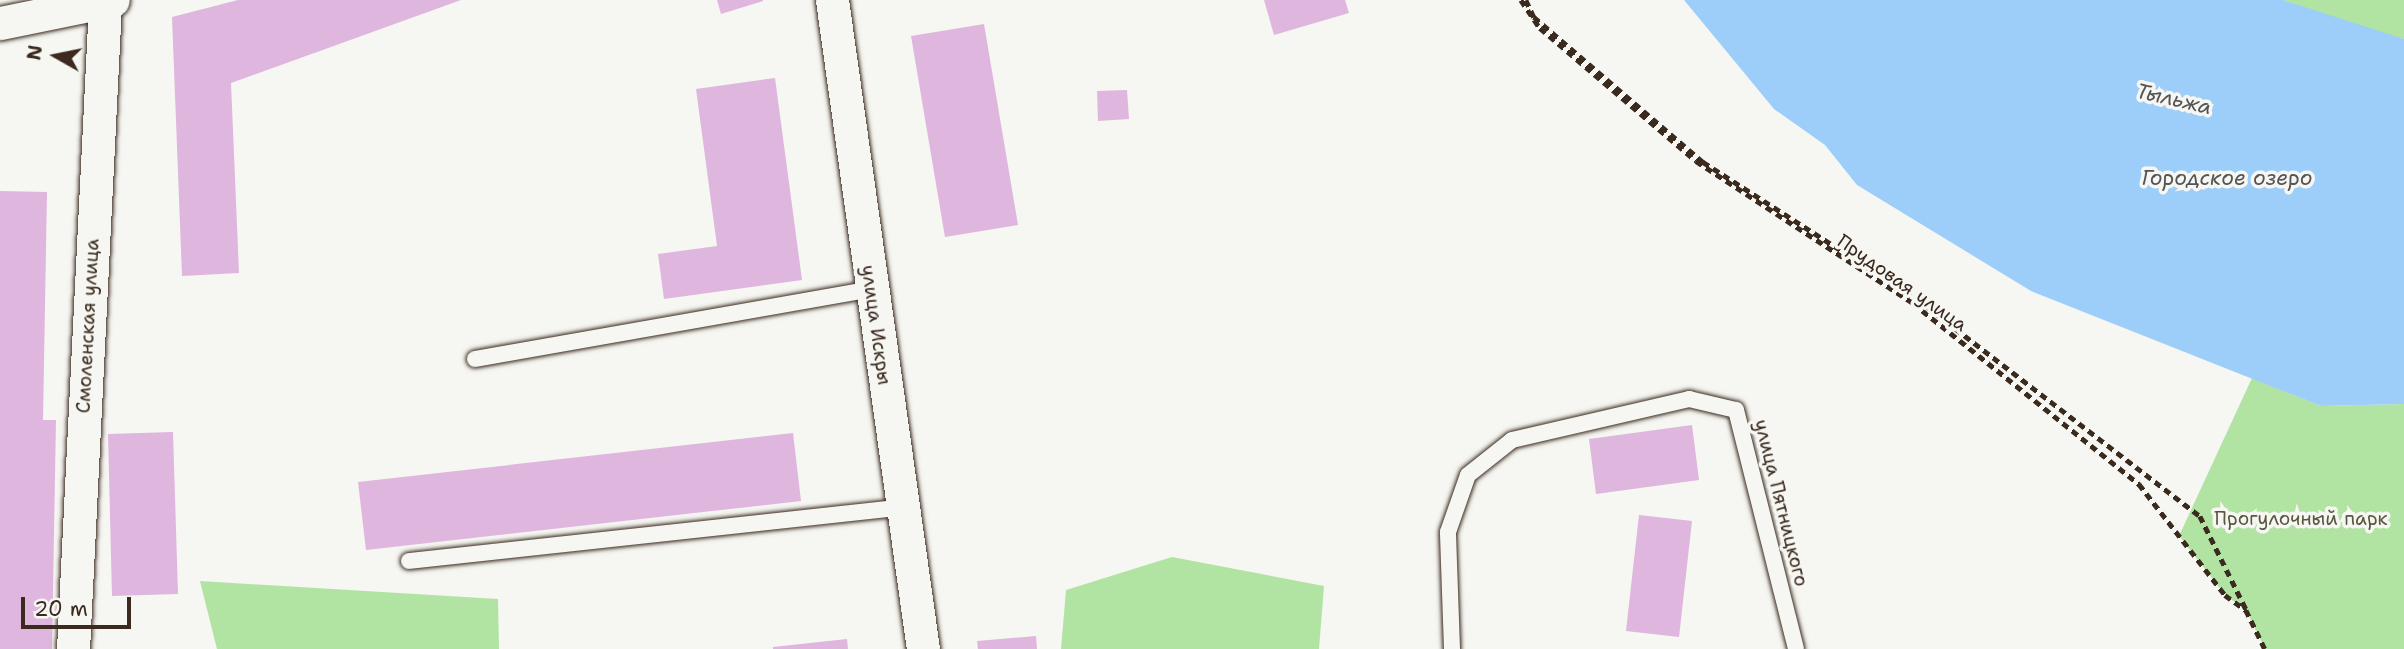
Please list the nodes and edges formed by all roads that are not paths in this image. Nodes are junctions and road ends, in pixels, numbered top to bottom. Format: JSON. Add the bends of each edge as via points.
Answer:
{"nodes":[{"id":1,"x":832,"y":0,"type":"edge"},
{"id":2,"x":109,"y":2,"type":"edge"},
{"id":3,"x":0,"y":23,"type":"edge"},
{"id":4,"x":871,"y":289,"type":"junction"},
{"id":5,"x":475,"y":359,"type":"dead end"},
{"id":6,"x":900,"y":508,"type":"junction"},
{"id":7,"x":409,"y":561,"type":"dead end"},
{"id":8,"x":73,"y":649,"type":"edge"},
{"id":9,"x":923,"y":649,"type":"edge"},
{"id":10,"x":1452,"y":649,"type":"edge"},
{"id":11,"x":1796,"y":649,"type":"edge"}],
"edges":[{"from":1,"to":4,"type":"street","name":"улица Искры"},
{"from":2,"to":3,"type":"street"},
{"from":2,"to":8,"type":"street","name":"Смоленская улица"},
{"from":4,"to":5,"type":"lane"},
{"from":4,"to":6,"type":"street","name":"улица Искры"},
{"from":6,"to":7,"type":"lane"},
{"from":6,"to":9,"type":"street","name":"улица Искры"},
{"from":10,"to":11,"type":"lane","name":"улица Пятницкого","via":[[1448,532],[1468,475],[1512,440],[1689,399],[1736,410]]}]}
